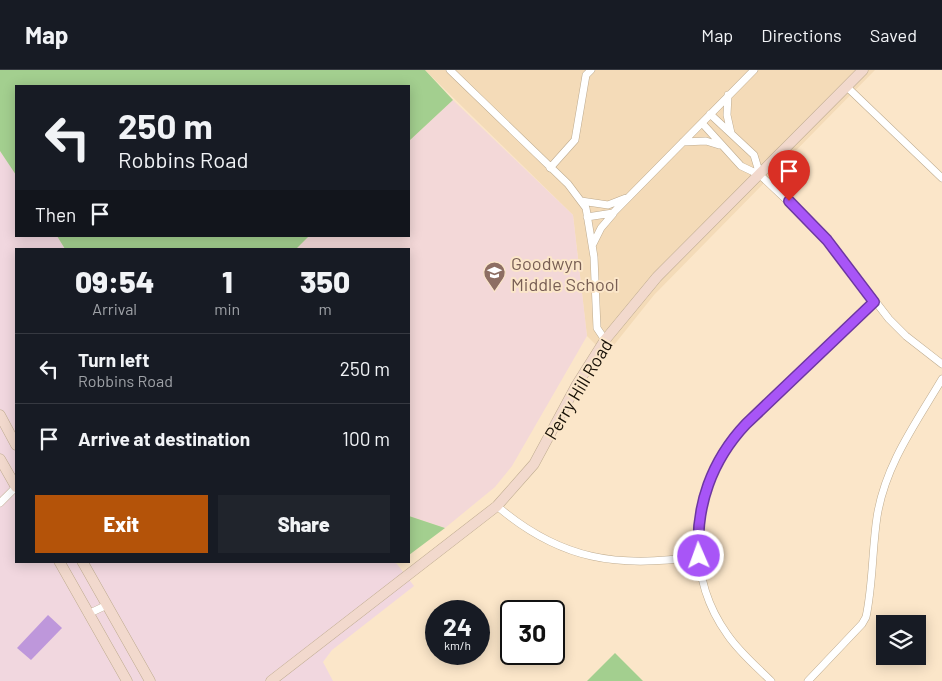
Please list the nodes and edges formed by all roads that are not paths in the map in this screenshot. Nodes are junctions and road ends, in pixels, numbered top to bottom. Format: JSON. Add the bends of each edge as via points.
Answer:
{"nodes":[{"id":1,"x":450,"y":70,"type":"edge"},
{"id":2,"x":591,"y":70,"type":"edge"},
{"id":3,"x":754,"y":70,"type":"edge"},
{"id":4,"x":863,"y":70,"type":"edge"},
{"id":5,"x":846,"y":87,"type":"junction"},
{"id":6,"x":728,"y":95,"type":"junction"},
{"id":7,"x":710,"y":114,"type":"junction"},
{"id":8,"x":702,"y":123,"type":"junction"},
{"id":9,"x":731,"y":133,"type":"junction"},
{"id":10,"x":683,"y":142,"type":"junction"},
{"id":11,"x":721,"y":145,"type":"junction"},
{"id":12,"x":550,"y":168,"type":"junction"},
{"id":13,"x":760,"y":175,"type":"junction"},
{"id":14,"x":942,"y":178,"type":"edge"},
{"id":15,"x":629,"y":197,"type":"junction"},
{"id":16,"x":582,"y":201,"type":"junction"},
{"id":17,"x":613,"y":213,"type":"junction"},
{"id":18,"x":587,"y":217,"type":"junction"},
{"id":19,"x":592,"y":244,"type":"junction"},
{"id":20,"x":874,"y":302,"type":"junction"},
{"id":21,"x":605,"y":340,"type":"junction"},
{"id":22,"x":942,"y":364,"type":"edge"},
{"id":23,"x":942,"y":379,"type":"edge"},
{"id":24,"x":0,"y":415,"type":"edge"},
{"id":25,"x":15,"y":442,"type":"edge"},
{"id":26,"x":0,"y":459,"type":"edge"},
{"id":27,"x":15,"y":485,"type":"edge"},
{"id":28,"x":15,"y":488,"type":"edge"},
{"id":29,"x":0,"y":503,"type":"edge"},
{"id":30,"x":497,"y":506,"type":"junction"},
{"id":31,"x":699,"y":556,"type":"junction"},
{"id":32,"x":60,"y":563,"type":"edge"},
{"id":33,"x":83,"y":563,"type":"edge"},
{"id":34,"x":107,"y":605,"type":"junction"},
{"id":35,"x":88,"y":614,"type":"junction"},
{"id":36,"x":127,"y":681,"type":"edge"},
{"id":37,"x":150,"y":681,"type":"edge"},
{"id":38,"x":271,"y":681,"type":"edge"},
{"id":39,"x":771,"y":681,"type":"edge"},
{"id":40,"x":808,"y":681,"type":"edge"}],
"edges":[{"from":1,"to":12,"type":"street"},
{"from":2,"to":12,"type":"street","via":[[585,81],[575,140]]},
{"from":3,"to":6,"type":"street"},
{"from":4,"to":5,"type":"main road","name":"Perry Hill Road"},
{"from":5,"to":13,"type":"main road","name":"Perry Hill Road"},
{"from":5,"to":14,"type":"street"},
{"from":6,"to":7,"type":"street"},
{"from":6,"to":9,"type":"street","via":[[727,115]]},
{"from":7,"to":8,"type":"street"},
{"from":7,"to":9,"type":"street"},
{"from":8,"to":10,"type":"street"},
{"from":8,"to":11,"type":"street"},
{"from":9,"to":13,"type":"street","via":[[754,155]]},
{"from":10,"to":11,"type":"street","via":[[706,141]]},
{"from":10,"to":15,"type":"street"},
{"from":11,"to":13,"type":"street","via":[[741,166]]},
{"from":12,"to":16,"type":"street"},
{"from":13,"to":20,"type":"street","via":[[827,240]]},
{"from":13,"to":21,"type":"main road","name":"Perry Hill Road","via":[[657,277]]},
{"from":15,"to":16,"type":"street","via":[[608,205]]},
{"from":15,"to":17,"type":"street"},
{"from":16,"to":18,"type":"street"},
{"from":17,"to":18,"type":"street"},
{"from":17,"to":19,"type":"street"},
{"from":18,"to":19,"type":"street"},
{"from":19,"to":21,"type":"street","via":[[598,328]]},
{"from":20,"to":22,"type":"street","via":[[906,336]]},
{"from":20,"to":31,"type":"street","via":[[728,445],[718,460],[704,495],[698,528]]},
{"from":21,"to":30,"type":"main road","name":"Perry Hill Road","via":[[534,464]]},
{"from":23,"to":40,"type":"street","via":[[894,460],[886,481],[877,517],[866,617]]},
{"from":24,"to":25,"type":"main road"},
{"from":26,"to":27,"type":"main road"},
{"from":28,"to":29,"type":"street"},
{"from":30,"to":31,"type":"street","via":[[519,525],[568,550],[623,562]]},
{"from":30,"to":38,"type":"main road","name":"Perry Hill Road"},
{"from":31,"to":39,"type":"street","via":[[704,585],[719,620],[740,650]]},
{"from":32,"to":35,"type":"main road"},
{"from":33,"to":34,"type":"main road"},
{"from":34,"to":35,"type":"street"},
{"from":34,"to":37,"type":"main road"},
{"from":35,"to":36,"type":"main road"}]}
